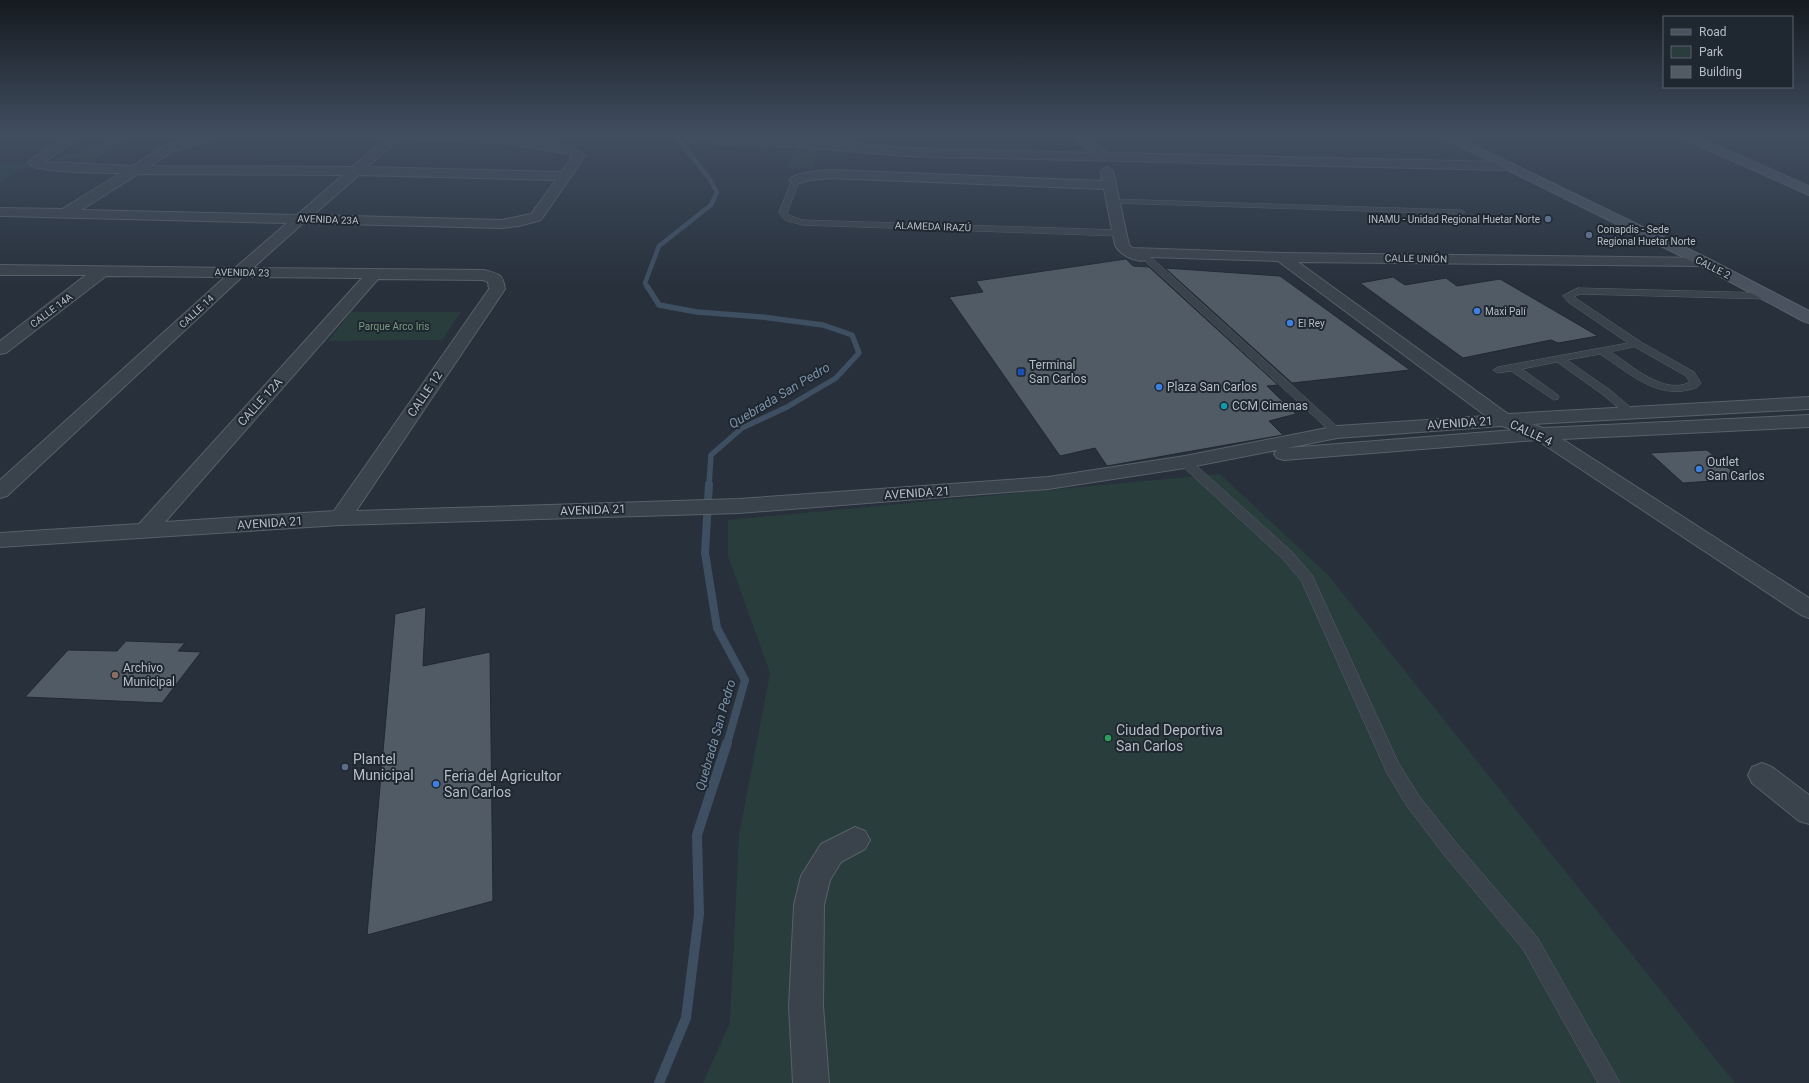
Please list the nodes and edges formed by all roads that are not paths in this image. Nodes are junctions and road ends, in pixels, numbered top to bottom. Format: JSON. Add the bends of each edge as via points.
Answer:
{"nodes":[{"id":1,"x":1110,"y":185,"type":"edge"},
{"id":2,"x":111,"y":186,"type":"edge"},
{"id":3,"x":338,"y":186,"type":"edge"},
{"id":4,"x":559,"y":186,"type":"edge"},
{"id":5,"x":794,"y":186,"type":"edge"},
{"id":6,"x":1546,"y":186,"type":"edge"},
{"id":7,"x":1797,"y":186,"type":"edge"},
{"id":8,"x":1809,"y":191,"type":"edge"},
{"id":9,"x":1113,"y":201,"type":"junction"},
{"id":10,"x":0,"y":212,"type":"edge"},
{"id":11,"x":1461,"y":212,"type":"dead end"},
{"id":12,"x":66,"y":213,"type":"junction"},
{"id":13,"x":302,"y":218,"type":"junction"},
{"id":14,"x":1120,"y":233,"type":"junction"},
{"id":15,"x":1131,"y":252,"type":"junction"},
{"id":16,"x":1282,"y":257,"type":"junction"},
{"id":17,"x":1149,"y":260,"type":"junction"},
{"id":18,"x":1702,"y":261,"type":"junction"},
{"id":19,"x":1299,"y":269,"type":"junction"},
{"id":20,"x":0,"y":270,"type":"edge"},
{"id":21,"x":102,"y":271,"type":"junction"},
{"id":22,"x":238,"y":272,"type":"junction"},
{"id":23,"x":374,"y":274,"type":"junction"},
{"id":24,"x":484,"y":275,"type":"joint"},
{"id":25,"x":1768,"y":296,"type":"junction"},
{"id":26,"x":1809,"y":318,"type":"edge"},
{"id":27,"x":1637,"y":344,"type":"junction"},
{"id":28,"x":0,"y":349,"type":"edge"},
{"id":29,"x":1602,"y":351,"type":"junction"},
{"id":30,"x":1559,"y":359,"type":"junction"},
{"id":31,"x":1514,"y":368,"type":"junction"},
{"id":32,"x":1498,"y":370,"type":"dead end"},
{"id":33,"x":1554,"y":397,"type":"dead end"},
{"id":34,"x":1809,"y":403,"type":"edge"},
{"id":35,"x":1630,"y":413,"type":"junction"},
{"id":36,"x":1504,"y":420,"type":"junction"},
{"id":37,"x":1809,"y":421,"type":"edge"},
{"id":38,"x":1337,"y":432,"type":"junction"},
{"id":39,"x":1541,"y":434,"type":"junction"},
{"id":40,"x":1185,"y":462,"type":"junction"},
{"id":41,"x":0,"y":491,"type":"edge"},
{"id":42,"x":340,"y":518,"type":"junction"},
{"id":43,"x":145,"y":531,"type":"junction"},
{"id":44,"x":0,"y":540,"type":"edge"},
{"id":45,"x":1809,"y":609,"type":"edge"},
{"id":46,"x":1762,"y":775,"type":"dead end"},
{"id":47,"x":1809,"y":812,"type":"edge"},
{"id":48,"x":855,"y":840,"type":"dead end"},
{"id":49,"x":811,"y":1083,"type":"edge"},
{"id":50,"x":1610,"y":1083,"type":"edge"}],
"edges":[{"from":1,"to":9,"type":"street"},
{"from":2,"to":12,"type":"street"},
{"from":3,"to":13,"type":"street","name":"CALLE 14"},
{"from":4,"to":13,"type":"street","name":"AVENIDA 23A","via":[[536,217],[519,222],[502,224]]},
{"from":5,"to":14,"type":"lane","name":"ALAMEDA IRAZÚ","via":[[783,213],[788,218],[802,222]]},
{"from":6,"to":18,"type":"main road","name":"CALLE 2"},
{"from":7,"to":8,"type":"main road"},
{"from":9,"to":11,"type":"lane"},
{"from":9,"to":14,"type":"street"},
{"from":10,"to":12,"type":"street","name":"AVENIDA 23A"},
{"from":12,"to":13,"type":"street","name":"AVENIDA 23A"},
{"from":13,"to":22,"type":"street","name":"CALLE 14"},
{"from":14,"to":15,"type":"street","via":[[1122,245]]},
{"from":15,"to":16,"type":"street","name":"CALLE UNIÓN"},
{"from":15,"to":17,"type":"street"},
{"from":16,"to":18,"type":"street","name":"CALLE UNIÓN"},
{"from":16,"to":19,"type":"street","name":"CALLE 4"},
{"from":17,"to":19,"type":"street","via":[[1167,264]]},
{"from":17,"to":38,"type":"lane"},
{"from":18,"to":25,"type":"main road","name":"CALLE 2"},
{"from":19,"to":36,"type":"street","name":"CALLE 4"},
{"from":20,"to":21,"type":"street","name":"AVENIDA 23"},
{"from":21,"to":22,"type":"street","name":"AVENIDA 23"},
{"from":21,"to":28,"type":"street","name":"CALLE 14A"},
{"from":22,"to":23,"type":"street","name":"AVENIDA 23"},
{"from":22,"to":41,"type":"street","name":"CALLE 14"},
{"from":23,"to":24,"type":"street","name":"AVENIDA 23"},
{"from":23,"to":43,"type":"street","name":"CALLE 12A"},
{"from":24,"to":42,"type":"street","name":"CALLE 12","via":[[496,279],[497,289]]},
{"from":25,"to":26,"type":"main road","name":"CALLE 2"},
{"from":25,"to":27,"type":"lane","via":[[1594,291],[1578,291],[1568,296]]},
{"from":27,"to":29,"type":"lane"},
{"from":27,"to":29,"type":"lane","via":[[1690,374],[1696,383],[1694,386],[1659,386]]},
{"from":29,"to":30,"type":"lane"},
{"from":30,"to":31,"type":"lane"},
{"from":30,"to":35,"type":"lane","via":[[1606,392]]},
{"from":31,"to":32,"type":"lane"},
{"from":31,"to":33,"type":"lane"},
{"from":34,"to":35,"type":"street","name":"AVENIDA 21"},
{"from":35,"to":36,"type":"street","name":"AVENIDA 21"},
{"from":36,"to":38,"type":"street","name":"AVENIDA 21"},
{"from":36,"to":39,"type":"street","name":"CALLE 4"},
{"from":37,"to":39,"type":"street","name":"AVENIDA 21"},
{"from":38,"to":40,"type":"street","name":"AVENIDA 21"},
{"from":39,"to":40,"type":"street","name":"AVENIDA 21"},
{"from":39,"to":45,"type":"street","name":"CALLE 4"},
{"from":40,"to":42,"type":"street","name":"AVENIDA 21","via":[[1048,483],[739,506]]},
{"from":40,"to":50,"type":"lane","via":[[1287,555],[1307,578],[1392,768],[1446,844],[1530,943]]},
{"from":42,"to":43,"type":"street","name":"AVENIDA 21"},
{"from":43,"to":44,"type":"street","name":"AVENIDA 21"},
{"from":46,"to":47,"type":"street"},
{"from":48,"to":49,"type":"street","via":[[831,853],[816,876],[809,905],[806,1006]]}]}
